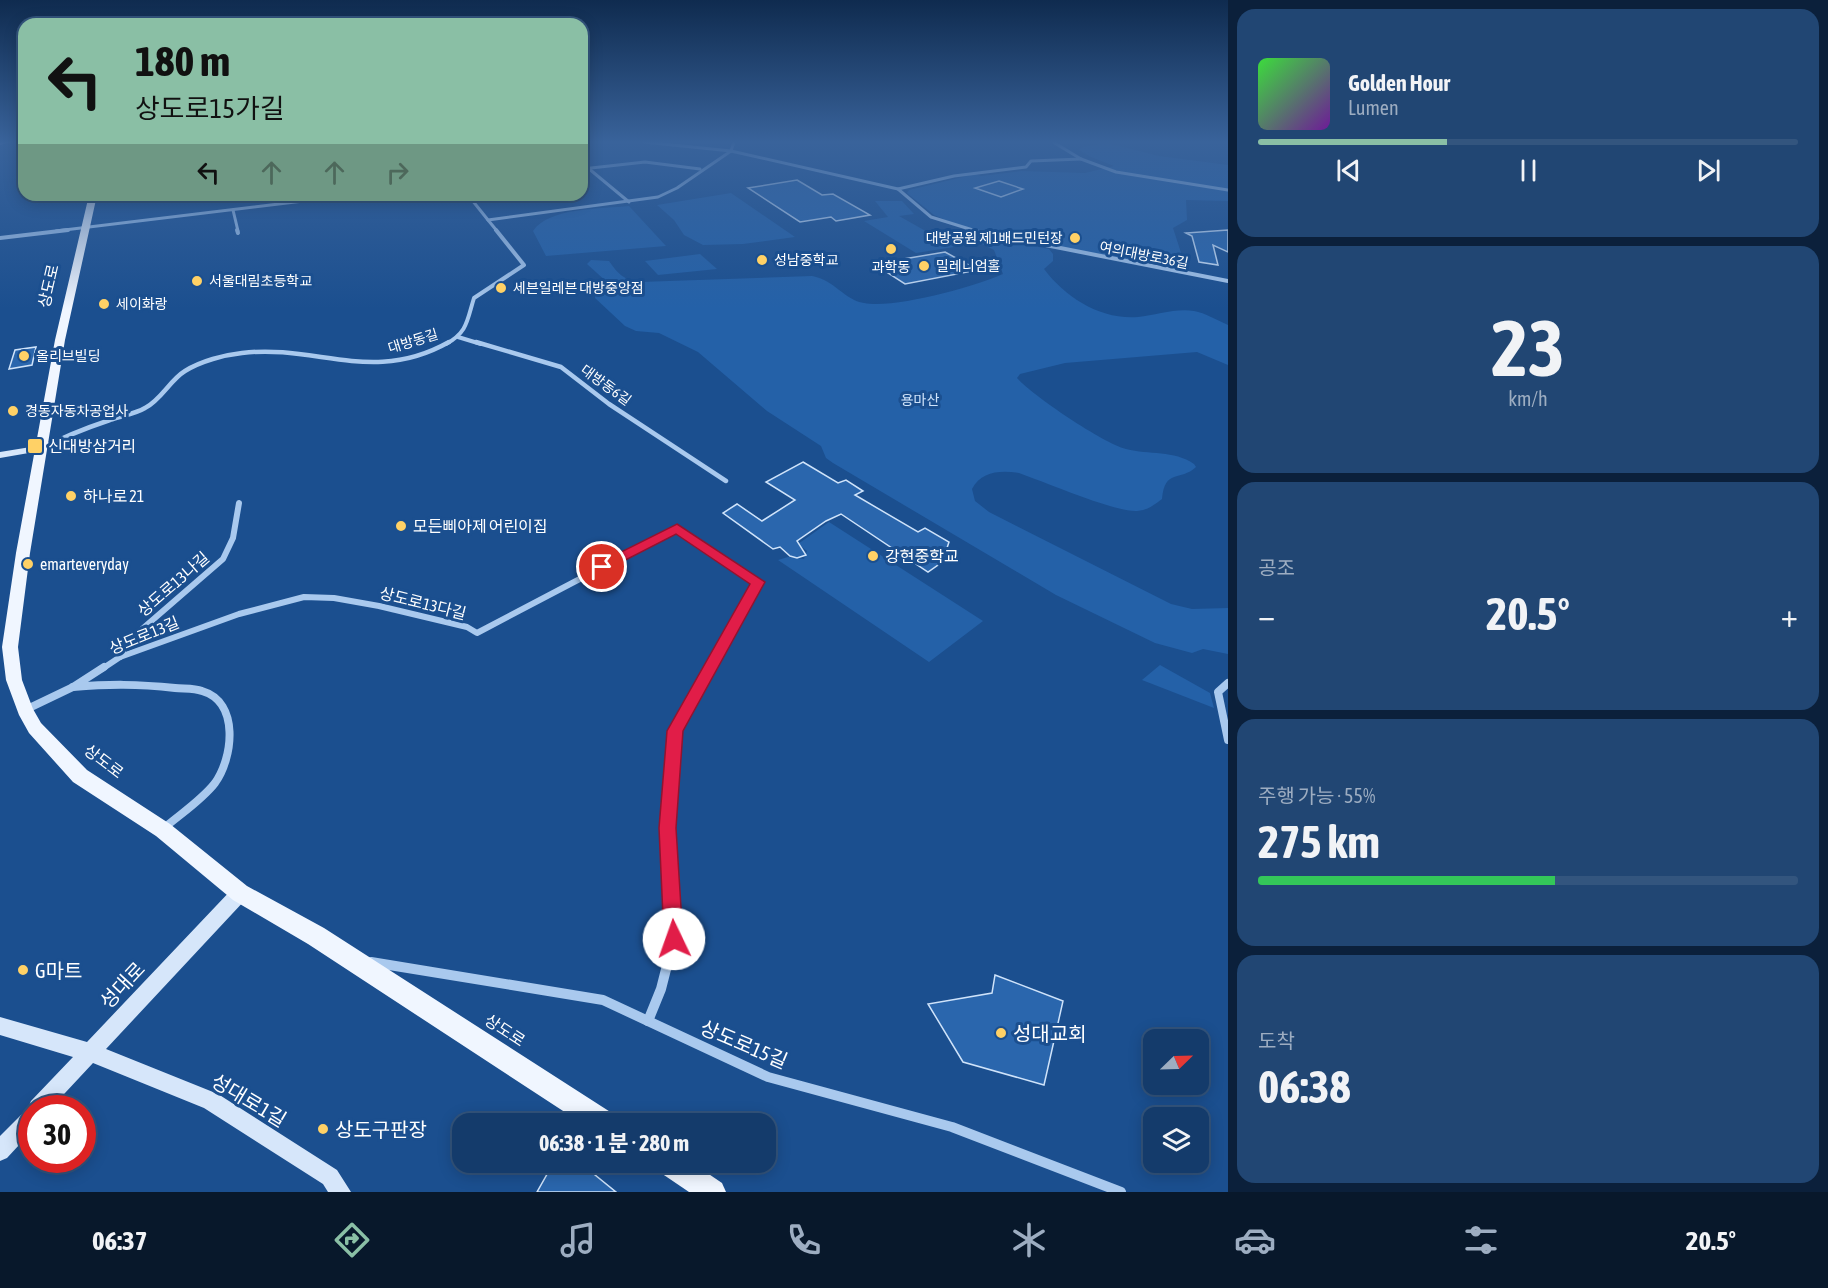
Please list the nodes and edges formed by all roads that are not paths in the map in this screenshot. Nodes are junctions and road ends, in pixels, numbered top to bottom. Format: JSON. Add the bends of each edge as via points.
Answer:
{"nodes":[{"id":1,"x":624,"y":198,"type":"edge"},
{"id":2,"x":654,"y":198,"type":"edge"},
{"id":3,"x":908,"y":198,"type":"edge"},
{"id":4,"x":92,"y":201,"type":"edge"},
{"id":5,"x":305,"y":201,"type":"edge"},
{"id":6,"x":473,"y":201,"type":"edge"},
{"id":7,"x":629,"y":202,"type":"junction"},
{"id":8,"x":233,"y":210,"type":"junction"},
{"id":9,"x":488,"y":220,"type":"junction"},
{"id":10,"x":86,"y":228,"type":"junction"},
{"id":11,"x":238,"y":233,"type":"dead end"},
{"id":12,"x":0,"y":238,"type":"edge"},
{"id":13,"x":1228,"y":281,"type":"edge"},
{"id":14,"x":458,"y":337,"type":"junction"},
{"id":15,"x":43,"y":448,"type":"junction"},
{"id":16,"x":0,"y":455,"type":"edge"},
{"id":17,"x":726,"y":481,"type":"dead end"},
{"id":18,"x":239,"y":503,"type":"dead end"},
{"id":19,"x":280,"y":602,"type":"joint"},
{"id":20,"x":120,"y":657,"type":"junction"},
{"id":21,"x":1228,"y":683,"type":"edge"},
{"id":22,"x":73,"y":687,"type":"junction"},
{"id":23,"x":25,"y":710,"type":"junction"},
{"id":24,"x":1227,"y":735,"type":"edge"},
{"id":25,"x":163,"y":830,"type":"junction"},
{"id":26,"x":240,"y":893,"type":"junction"},
{"id":27,"x":347,"y":958,"type":"junction"},
{"id":28,"x":648,"y":1021,"type":"junction"},
{"id":29,"x":0,"y":1026,"type":"edge"},
{"id":30,"x":89,"y":1052,"type":"junction"},
{"id":31,"x":50,"y":1095,"type":"edge"},
{"id":32,"x":589,"y":1113,"type":"edge"},
{"id":33,"x":18,"y":1131,"type":"edge"},
{"id":34,"x":0,"y":1151,"type":"edge"},
{"id":35,"x":684,"y":1173,"type":"edge"},
{"id":36,"x":332,"y":1187,"type":"edge"},
{"id":37,"x":713,"y":1192,"type":"edge"},
{"id":38,"x":1121,"y":1192,"type":"edge"}],
"edges":[{"from":1,"to":7,"type":"street"},
{"from":2,"to":7,"type":"street"},
{"from":3,"to":13,"type":"street","name":"여의대방로36길","via":[[925,213],[965,229]]},
{"from":4,"to":10,"type":"main road","name":"상도로"},
{"from":5,"to":8,"type":"street"},
{"from":6,"to":9,"type":"street"},
{"from":7,"to":9,"type":"street"},
{"from":8,"to":10,"type":"street"},
{"from":8,"to":11,"type":"street"},
{"from":9,"to":14,"type":"street","name":"대방동길","via":[[524,265],[474,298],[465,329]]},
{"from":10,"to":12,"type":"street"},
{"from":10,"to":15,"type":"main road","name":"상도로","via":[[60,340]]},
{"from":14,"to":15,"type":"street","name":"대방동길","via":[[435,350],[373,364],[267,352],[217,358],[185,371],[146,408],[70,433]]},
{"from":14,"to":17,"type":"street","name":"대방동6길","via":[[561,367],[609,404]]},
{"from":15,"to":16,"type":"street"},
{"from":15,"to":23,"type":"main road","name":"상도로","via":[[10,647],[14,680]]},
{"from":18,"to":20,"type":"street","name":"상도로13나길","via":[[233,538],[223,559],[126,643]]},
{"from":19,"to":20,"type":"street","name":"상도로13길"},
{"from":19,"to":28,"type":"street","name":"상도로13다길","via":[[304,597],[334,598],[394,609],[477,633],[677,528],[758,582],[675,731],[667,828],[674,939],[662,989]]},
{"from":20,"to":22,"type":"street","name":"상도로13길"},
{"from":21,"to":24,"type":"street","via":[[1218,692]]},
{"from":22,"to":23,"type":"street","name":"상도로13길"},
{"from":22,"to":25,"type":"street","via":[[131,683],[203,691],[227,714],[230,728],[224,767],[214,784]]},
{"from":23,"to":25,"type":"main road","name":"상도로","via":[[50,747],[81,777]]},
{"from":25,"to":26,"type":"main road","name":"상도로"},
{"from":26,"to":27,"type":"main road","name":"상도로"},
{"from":26,"to":30,"type":"street","name":"성대로"},
{"from":27,"to":28,"type":"street","name":"상도로15길","via":[[603,1000]]},
{"from":27,"to":32,"type":"main road","name":"상도로"},
{"from":28,"to":38,"type":"street","name":"상도로15길","via":[[768,1077],[952,1127]]},
{"from":29,"to":30,"type":"street","name":"성대로1길"},
{"from":30,"to":31,"type":"street","name":"성대로"},
{"from":30,"to":36,"type":"street","name":"성대로1길","via":[[211,1101]]},
{"from":33,"to":34,"type":"street"},
{"from":35,"to":37,"type":"main road"}]}
